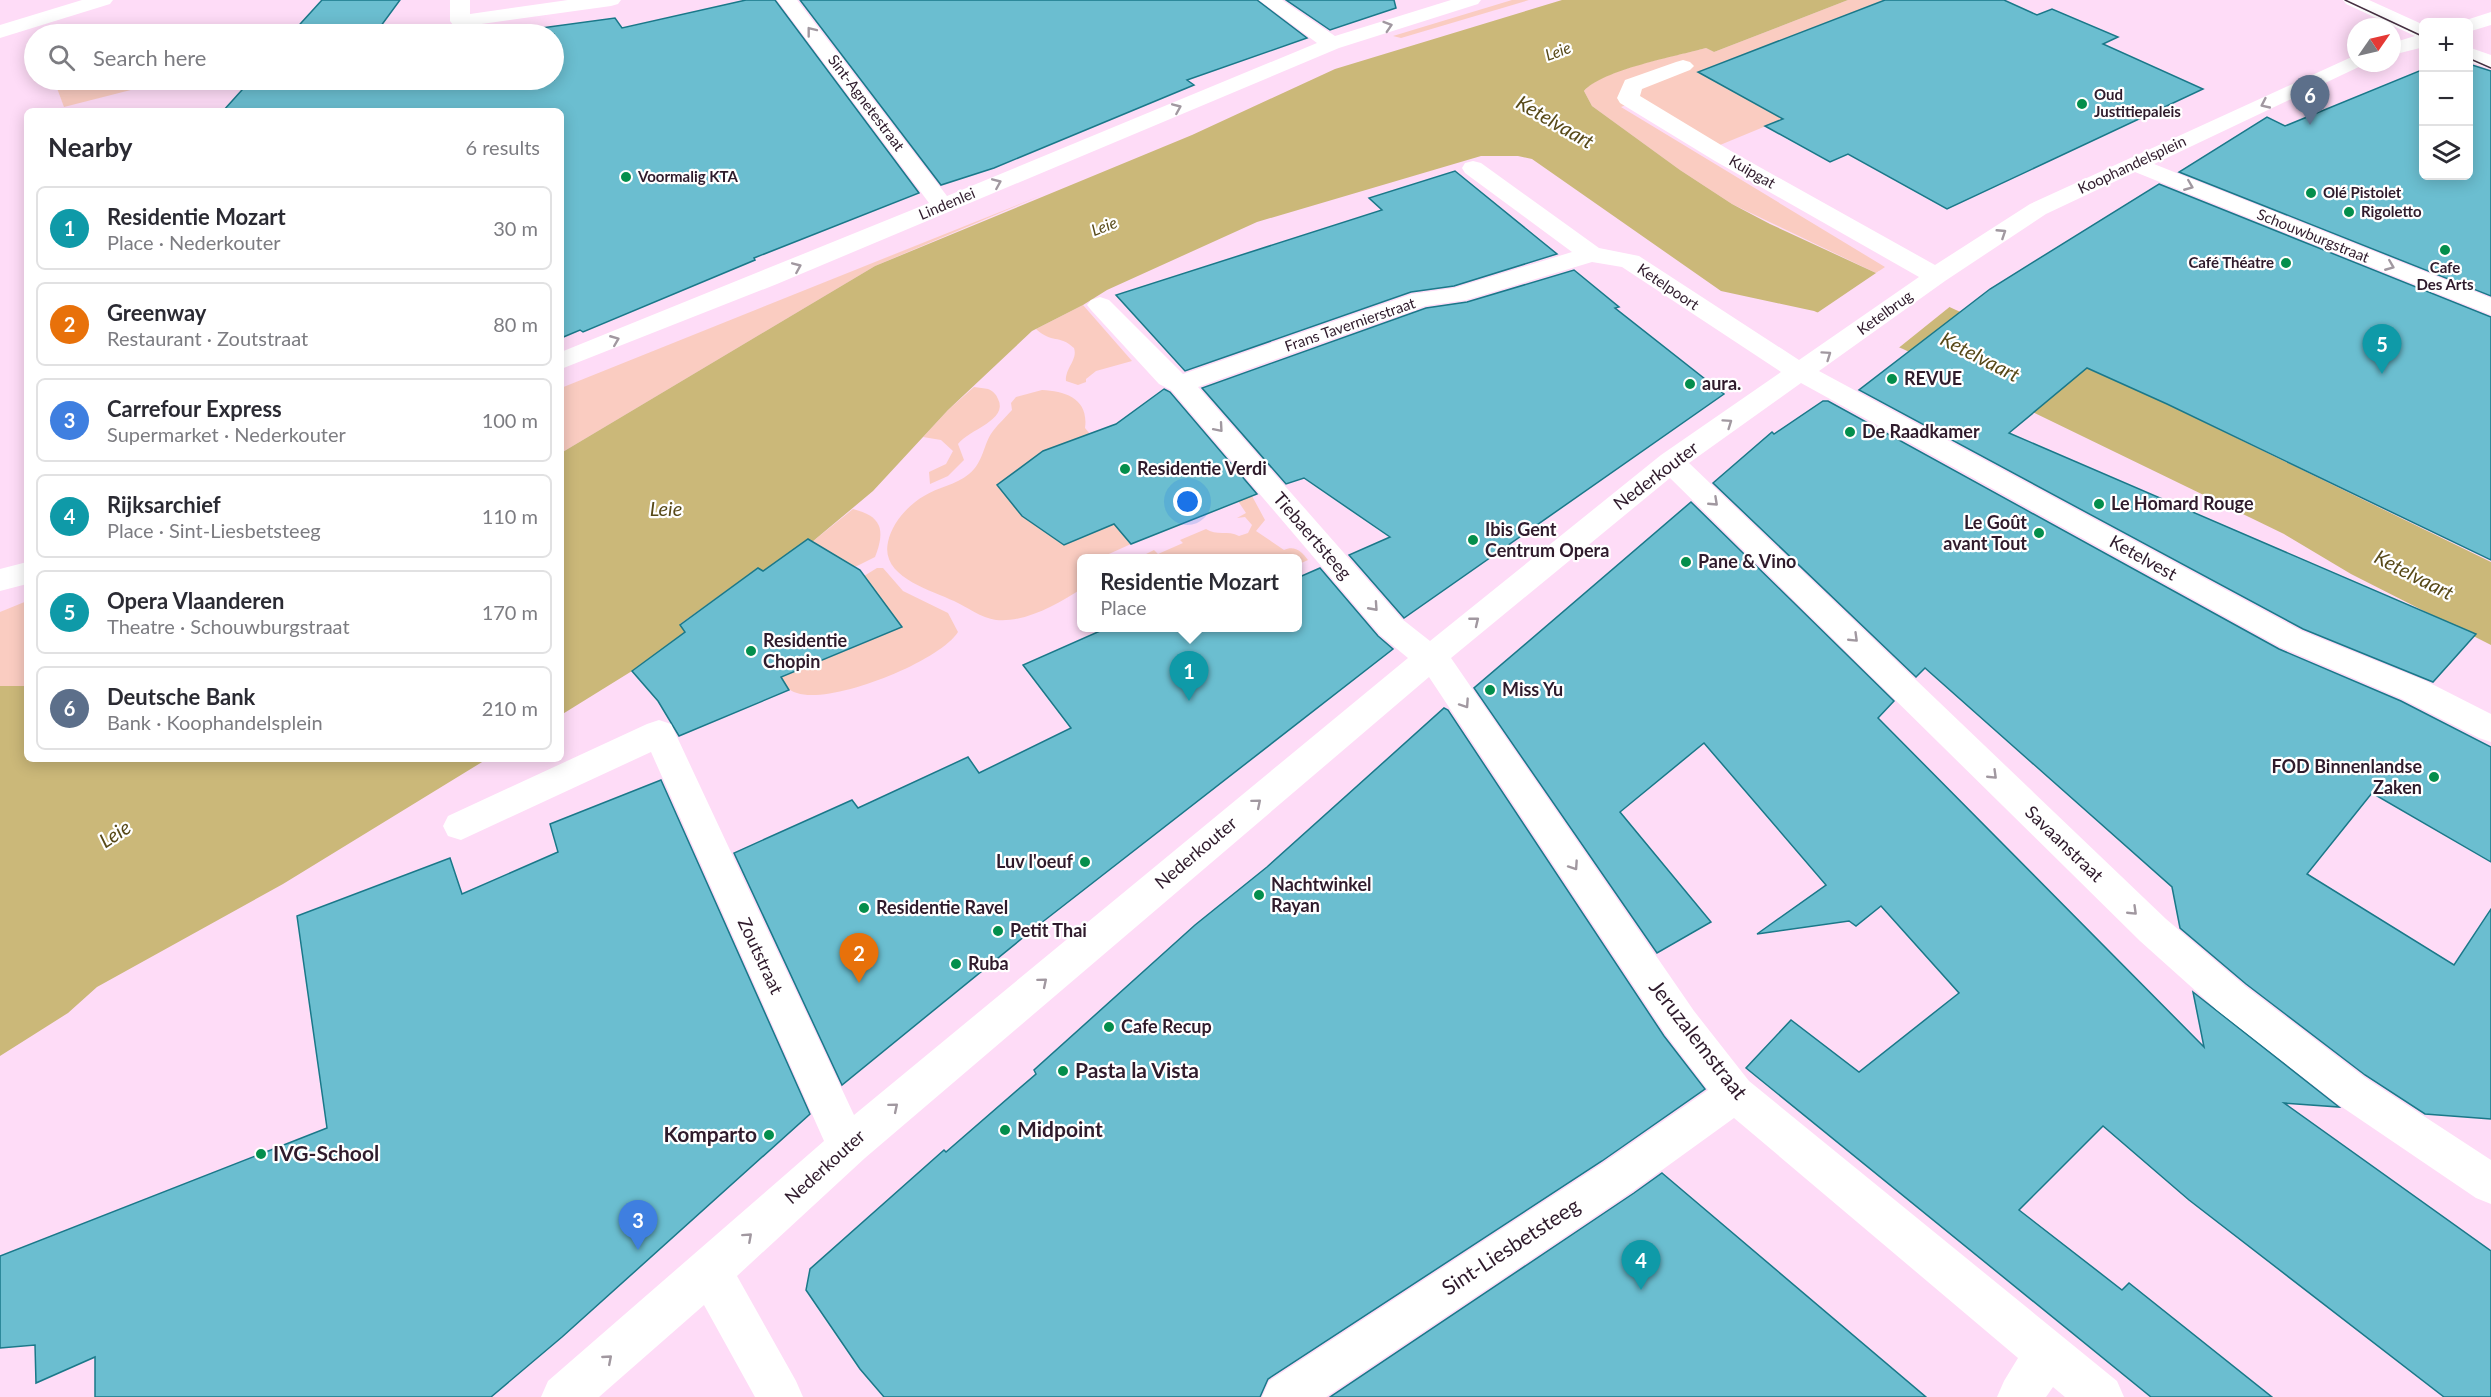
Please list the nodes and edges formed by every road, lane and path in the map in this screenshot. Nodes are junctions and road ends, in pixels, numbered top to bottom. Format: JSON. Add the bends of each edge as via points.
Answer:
{"nodes":[{"id":1,"x":103,"y":0,"type":"edge"},
{"id":2,"x":460,"y":0,"type":"edge"},
{"id":3,"x":611,"y":0,"type":"edge"},
{"id":4,"x":787,"y":0,"type":"edge"},
{"id":5,"x":1269,"y":0,"type":"edge"},
{"id":6,"x":1471,"y":0,"type":"edge"},
{"id":7,"x":2353,"y":0,"type":"edge"},
{"id":8,"x":2491,"y":18,"type":"edge"},
{"id":9,"x":26,"y":24,"type":"edge"},
{"id":10,"x":24,"y":25,"type":"edge"},
{"id":11,"x":2473,"y":25,"type":"edge"},
{"id":12,"x":2419,"y":31,"type":"edge"},
{"id":13,"x":0,"y":32,"type":"edge"},
{"id":14,"x":2419,"y":41,"type":"edge"},
{"id":15,"x":1332,"y":44,"type":"junction"},
{"id":16,"x":2401,"y":46,"type":"edge"},
{"id":17,"x":2473,"y":55,"type":"edge"},
{"id":18,"x":2491,"y":63,"type":"edge"},
{"id":19,"x":2347,"y":65,"type":"edge"},
{"id":20,"x":1683,"y":66,"type":"dead end"},
{"id":21,"x":2135,"y":164,"type":"junction"},
{"id":22,"x":1473,"y":168,"type":"dead end"},
{"id":23,"x":943,"y":206,"type":"junction"},
{"id":24,"x":1591,"y":254,"type":"junction"},
{"id":25,"x":1927,"y":282,"type":"junction"},
{"id":26,"x":1101,"y":305,"type":"dead end"},
{"id":27,"x":2491,"y":307,"type":"edge"},
{"id":28,"x":1851,"y":337,"type":"joint"},
{"id":29,"x":564,"y":360,"type":"edge"},
{"id":30,"x":1802,"y":372,"type":"junction"},
{"id":31,"x":1180,"y":384,"type":"junction"},
{"id":32,"x":1671,"y":462,"type":"junction"},
{"id":33,"x":24,"y":574,"type":"edge"},
{"id":34,"x":0,"y":580,"type":"edge"},
{"id":35,"x":1430,"y":658,"type":"junction"},
{"id":36,"x":2491,"y":729,"type":"edge"},
{"id":37,"x":461,"y":826,"type":"dead end"},
{"id":38,"x":1735,"y":1094,"type":"junction"},
{"id":39,"x":850,"y":1144,"type":"junction"},
{"id":40,"x":2491,"y":1184,"type":"edge"},
{"id":41,"x":704,"y":1276,"type":"junction"},
{"id":42,"x":2048,"y":1352,"type":"junction"},
{"id":43,"x":564,"y":1397,"type":"edge"},
{"id":44,"x":780,"y":1397,"type":"edge"},
{"id":45,"x":1285,"y":1397,"type":"edge"},
{"id":46,"x":2020,"y":1397,"type":"edge"},
{"id":47,"x":2101,"y":1397,"type":"edge"}],
"edges":[{"from":1,"to":9,"type":"street"},
{"from":2,"to":3,"type":"street","via":[[460,21]]},
{"from":23,"to":4,"type":"street","name":"Sint-Agnetestraat","one_way":true},
{"from":5,"to":15,"type":"street"},
{"from":15,"to":6,"type":"street","name":"Lindenlei","one_way":true},
{"from":7,"to":12,"type":"street"},
{"from":8,"to":11,"type":"street"},
{"from":10,"to":13,"type":"street"},
{"from":14,"to":16,"type":"street"},
{"from":23,"to":15,"type":"street","name":"Lindenlei","one_way":true},
{"from":17,"to":18,"type":"street"},
{"from":19,"to":21,"type":"street","name":"Koophandelsplein","one_way":true},
{"from":20,"to":25,"type":"street","name":"Kuipgat","via":[[1633,85],[1628,98]]},
{"from":25,"to":21,"type":"street","name":"Koophandelsplein","one_way":true,"via":[[2038,209]]},
{"from":21,"to":27,"type":"street","name":"Schouwburgstraat","one_way":true},
{"from":22,"to":24,"type":"street","name":"Ketelpoort"},
{"from":29,"to":23,"type":"street","name":"Lindenlei","one_way":true},
{"from":24,"to":30,"type":"street","name":"Ketelpoort","via":[[1630,261]]},
{"from":24,"to":31,"type":"street","name":"Frans Tavernierstraat","via":[[1457,295],[1421,299]]},
{"from":25,"to":28,"type":"street","name":"Ketelbrug"},
{"from":26,"to":31,"type":"street","name":"Tiebaertsteeg","via":[[1169,378]]},
{"from":30,"to":28,"type":"street","name":"Nederkouter","one_way":true},
{"from":32,"to":30,"type":"street","name":"Nederkouter","one_way":true},
{"from":30,"to":36,"type":"street","name":"Ketelvest","via":[[2291,639],[2414,690]]},
{"from":31,"to":35,"type":"street","name":"Tiebaertsteeg","one_way":true,"via":[[1391,627]]},
{"from":35,"to":32,"type":"street","name":"Nederkouter","one_way":true},
{"from":32,"to":40,"type":"street","name":"Savaanstraat","one_way":true,"via":[[2153,930],[2231,998],[2350,1090]]},
{"from":33,"to":34,"type":"street"},
{"from":35,"to":38,"type":"street","name":"Jeruzalemstraat","one_way":true,"via":[[1440,667],[1680,1023]]},
{"from":39,"to":35,"type":"street","name":"Nederkouter","one_way":true},
{"from":37,"to":39,"type":"street","name":"Zoutstraat","via":[[659,733],[841,1133]]},
{"from":38,"to":42,"type":"street","name":"Jeruzalemstraat"},
{"from":38,"to":45,"type":"street","name":"Sint-Liesbetsteeg","via":[[1609,1183]]},
{"from":41,"to":39,"type":"street","name":"Nederkouter","one_way":true},
{"from":43,"to":41,"type":"street","name":"Nederkouter","one_way":true},
{"from":41,"to":44,"type":"street","via":[[720,1289]]},
{"from":42,"to":46,"type":"street"},
{"from":42,"to":47,"type":"street","name":"Jeruzalemstraat"}]}
